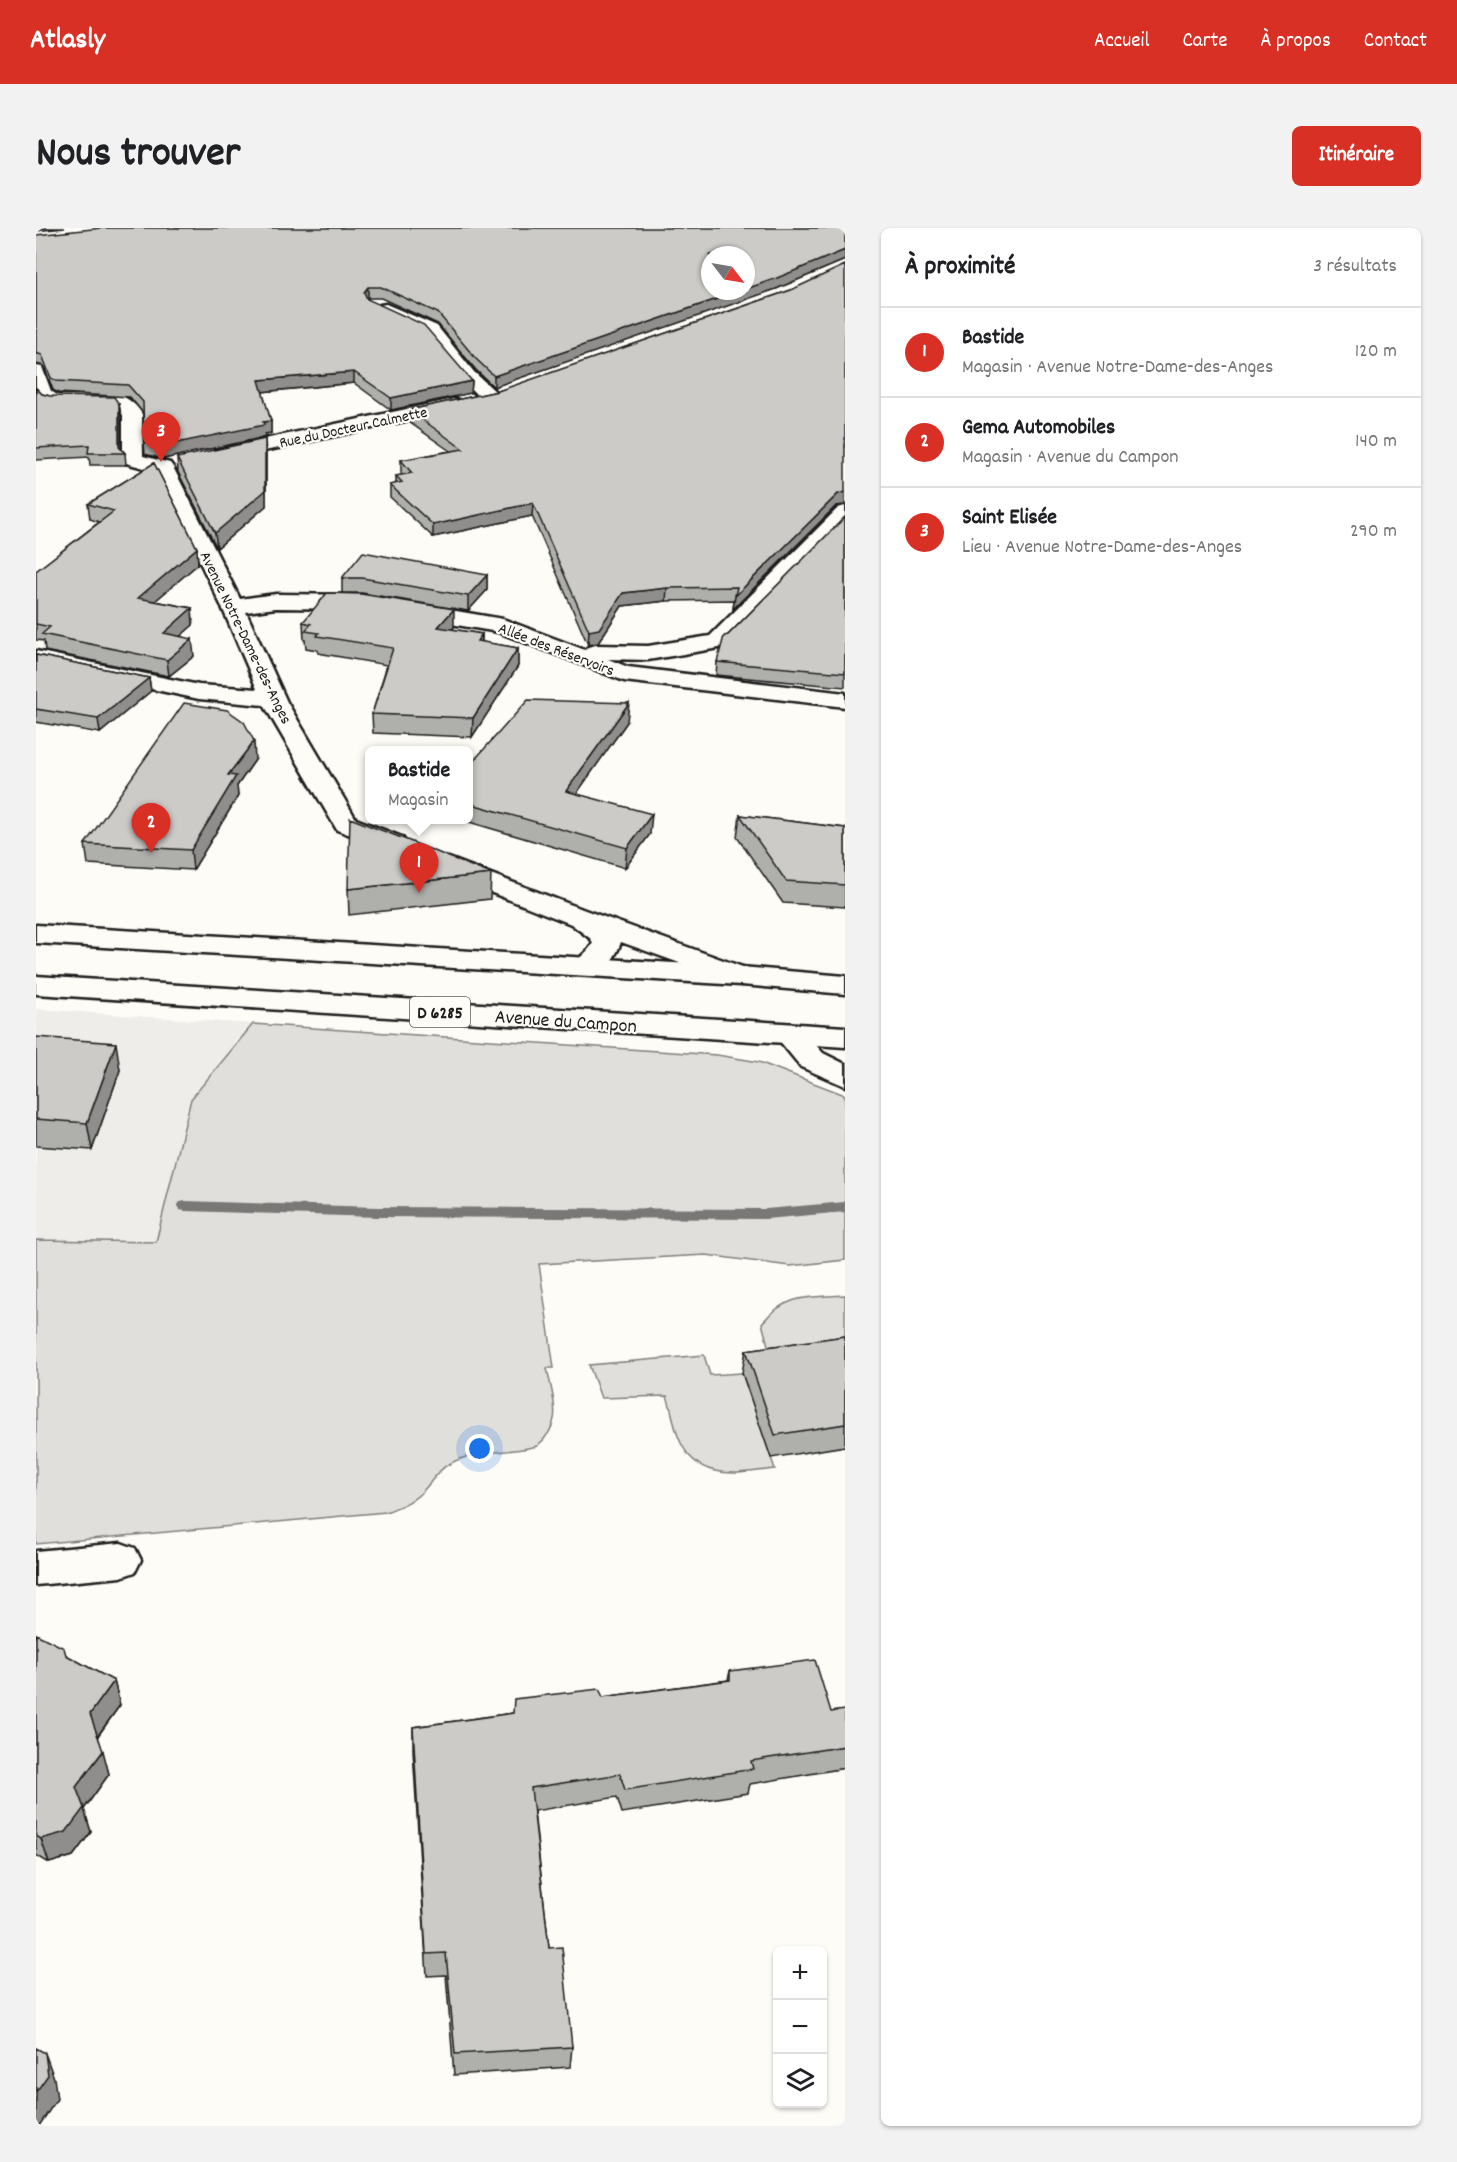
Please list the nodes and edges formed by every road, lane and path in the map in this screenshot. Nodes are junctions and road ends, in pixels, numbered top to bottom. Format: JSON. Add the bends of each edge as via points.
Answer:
{"nodes":[{"id":1,"x":374,"y":304,"type":"edge"},
{"id":2,"x":38,"y":386,"type":"edge"},
{"id":3,"x":511,"y":389,"type":"edge"},
{"id":4,"x":490,"y":397,"type":"junction"},
{"id":5,"x":209,"y":457,"type":"edge"},
{"id":6,"x":845,"y":512,"type":"edge"},
{"id":7,"x":233,"y":607,"type":"junction"},
{"id":8,"x":571,"y":651,"type":"junction"},
{"id":9,"x":36,"y":658,"type":"edge"},
{"id":10,"x":273,"y":698,"type":"junction"},
{"id":11,"x":845,"y":700,"type":"edge"},
{"id":12,"x":411,"y":850,"type":"edge"},
{"id":13,"x":433,"y":859,"type":"edge"},
{"id":14,"x":575,"y":916,"type":"junction"},
{"id":15,"x":36,"y":934,"type":"edge"},
{"id":16,"x":586,"y":967,"type":"junction"},
{"id":17,"x":741,"y":976,"type":"junction"},
{"id":18,"x":36,"y":985,"type":"edge"},
{"id":19,"x":845,"y":985,"type":"edge"},
{"id":20,"x":789,"y":1034,"type":"junction"},
{"id":21,"x":845,"y":1037,"type":"edge"},
{"id":22,"x":845,"y":1076,"type":"edge"},
{"id":23,"x":121,"y":1560,"type":"dead end"},
{"id":24,"x":36,"y":1568,"type":"edge"}],
"edges":[{"from":1,"to":4,"type":"street","via":[[431,330]]},
{"from":2,"to":7,"type":"street","name":"Avenue Notre-Dame-des-Anges","via":[[52,400],[121,402],[134,414],[133,459],[175,465]]},
{"from":3,"to":4,"type":"street","name":"Rue du Docteur Calmette"},
{"from":4,"to":5,"type":"street","name":"Rue du Docteur Calmette"},
{"from":6,"to":8,"type":"street","via":[[717,642],[648,653]]},
{"from":7,"to":8,"type":"street","name":"Allée des Réservoirs","via":[[276,601],[362,602],[503,626]]},
{"from":7,"to":10,"type":"street","name":"Avenue Notre-Dame-des-Anges"},
{"from":8,"to":11,"type":"street","name":"Allée des Réservoirs","via":[[624,674]]},
{"from":9,"to":10,"type":"street","via":[[199,692]]},
{"from":10,"to":12,"type":"street","name":"Avenue Notre-Dame-des-Anges","via":[[346,824]]},
{"from":13,"to":14,"type":"street"},
{"from":14,"to":16,"type":"street","via":[[596,927],[607,943],[600,958]]},
{"from":14,"to":17,"type":"street"},
{"from":15,"to":16,"type":"street"},
{"from":16,"to":17,"type":"street"},
{"from":17,"to":19,"type":"street"},
{"from":18,"to":20,"type":"street","name":"Avenue du Campon","number":"D 6285"},
{"from":20,"to":21,"type":"street","name":"Avenue du Campon","number":"D 6285"},
{"from":20,"to":22,"type":"street","via":[[812,1060]]},
{"from":23,"to":24,"type":"street"}]}
